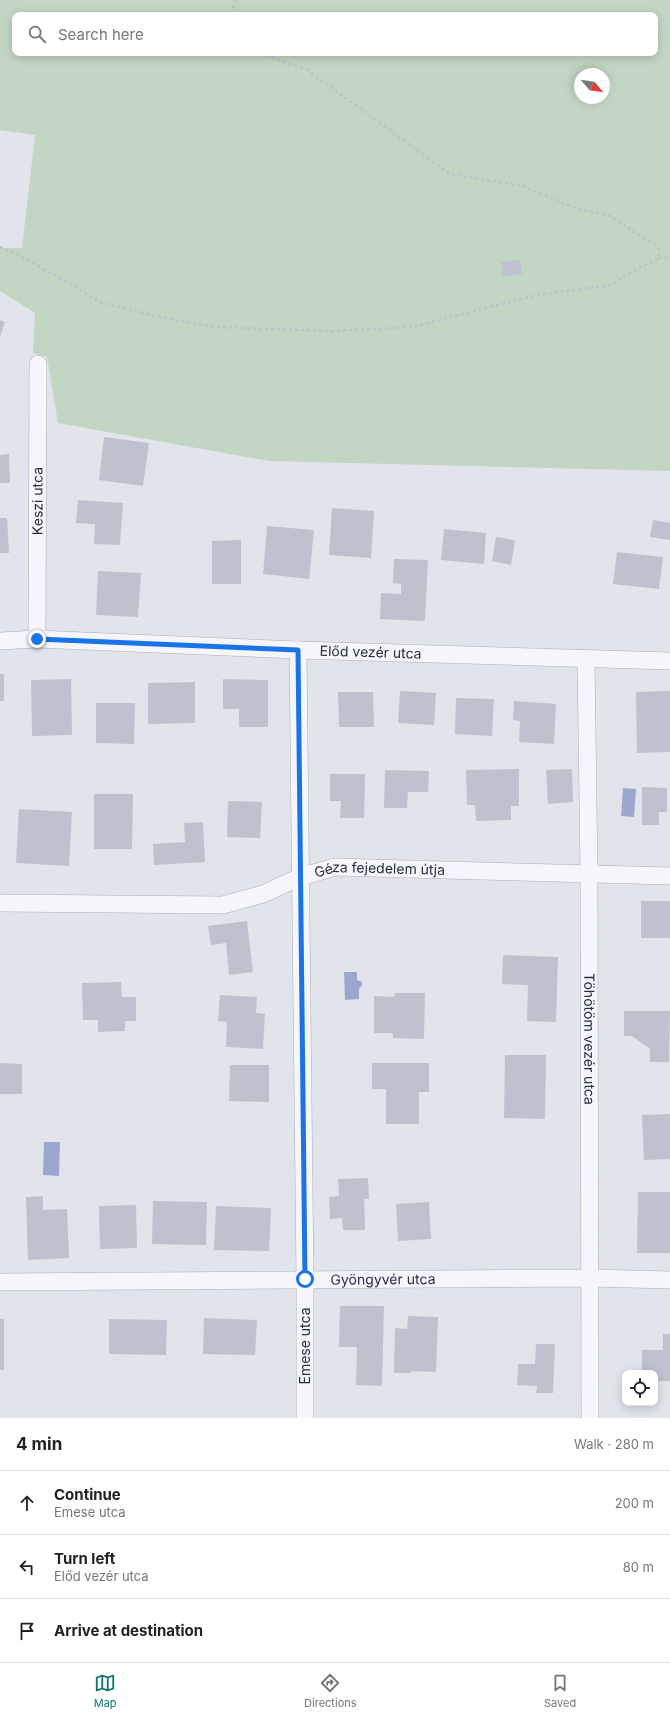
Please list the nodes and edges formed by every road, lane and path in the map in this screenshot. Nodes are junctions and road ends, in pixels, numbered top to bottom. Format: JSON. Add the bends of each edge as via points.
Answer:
{"nodes":[{"id":1,"x":236,"y":0,"type":"edge"},
{"id":2,"x":235,"y":12,"type":"edge"},
{"id":3,"x":268,"y":56,"type":"edge"},
{"id":4,"x":0,"y":247,"type":"edge"},
{"id":5,"x":670,"y":256,"type":"edge"},
{"id":6,"x":659,"y":258,"type":"junction"},
{"id":7,"x":38,"y":364,"type":"dead end"},
{"id":8,"x":37,"y":639,"type":"junction"},
{"id":9,"x":0,"y":641,"type":"edge"},
{"id":10,"x":298,"y":650,"type":"junction"},
{"id":11,"x":586,"y":659,"type":"junction"},
{"id":12,"x":670,"y":661,"type":"edge"},
{"id":13,"x":589,"y":874,"type":"junction"},
{"id":14,"x":670,"y":876,"type":"edge"},
{"id":15,"x":300,"y":877,"type":"junction"},
{"id":16,"x":0,"y":903,"type":"edge"},
{"id":17,"x":589,"y":1278,"type":"junction"},
{"id":18,"x":305,"y":1279,"type":"junction"},
{"id":19,"x":670,"y":1280,"type":"edge"},
{"id":20,"x":0,"y":1282,"type":"edge"},
{"id":21,"x":305,"y":1418,"type":"edge"},
{"id":22,"x":590,"y":1418,"type":"edge"}],
"edges":[{"from":1,"to":2,"type":"path","via":[[233,7]]},
{"from":3,"to":6,"type":"path","via":[[308,70],[450,174],[523,186],[575,208],[610,216],[658,247]]},
{"from":4,"to":6,"type":"path","via":[[23,257],[100,302],[154,316],[213,326],[333,331],[412,327],[537,296],[612,285]]},
{"from":5,"to":6,"type":"path"},
{"from":7,"to":8,"type":"street","name":"Keszi utca"},
{"from":8,"to":9,"type":"street","name":"Előd vezér utca"},
{"from":8,"to":10,"type":"street","name":"Előd vezér utca"},
{"from":10,"to":11,"type":"street","name":"Előd vezér utca"},
{"from":10,"to":15,"type":"street","name":"Emese utca"},
{"from":11,"to":12,"type":"street","name":"Előd vezér utca"},
{"from":11,"to":13,"type":"street","name":"Töhötöm vezér utca"},
{"from":13,"to":14,"type":"street","name":"Géza fejedelem útja"},
{"from":13,"to":15,"type":"street","name":"Géza fejedelem útja","via":[[335,867]]},
{"from":13,"to":17,"type":"street","name":"Töhötöm vezér utca"},
{"from":15,"to":16,"type":"street","name":"Géza fejedelem útja","via":[[263,894],[223,905]]},
{"from":15,"to":18,"type":"street","name":"Emese utca"},
{"from":17,"to":18,"type":"street","name":"Gyöngyvér utca"},
{"from":17,"to":19,"type":"street","name":"Gyöngyvér utca"},
{"from":17,"to":22,"type":"street","name":"Töhötöm vezér utca"},
{"from":18,"to":20,"type":"street","name":"Gyöngyvér utca"},
{"from":18,"to":21,"type":"street","name":"Emese utca"}]}
